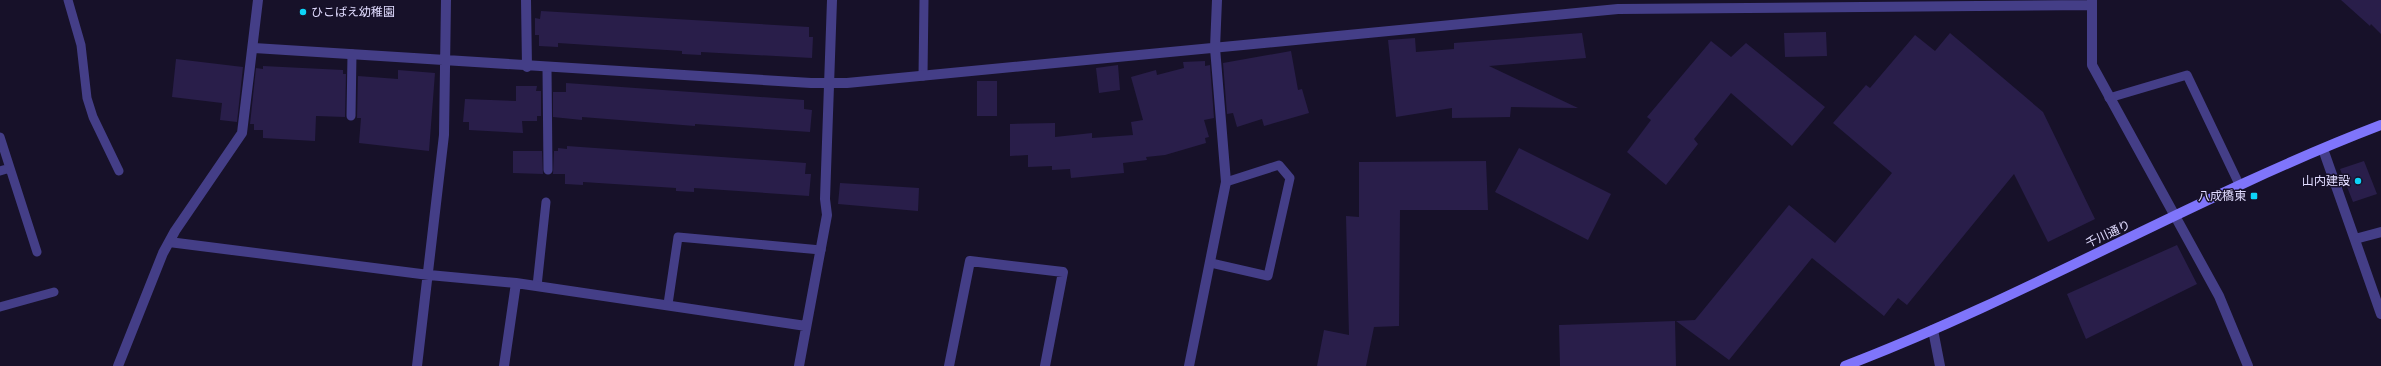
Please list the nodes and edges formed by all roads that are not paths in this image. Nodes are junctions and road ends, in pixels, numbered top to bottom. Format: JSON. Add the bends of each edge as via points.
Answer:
{"nodes":[{"id":1,"x":68,"y":0,"type":"edge"},
{"id":2,"x":258,"y":0,"type":"edge"},
{"id":3,"x":446,"y":0,"type":"edge"},
{"id":4,"x":526,"y":0,"type":"edge"},
{"id":5,"x":832,"y":0,"type":"edge"},
{"id":6,"x":924,"y":0,"type":"edge"},
{"id":7,"x":1217,"y":0,"type":"edge"},
{"id":8,"x":2092,"y":3,"type":"edge"},
{"id":9,"x":1618,"y":4,"type":"edge"},
{"id":10,"x":253,"y":48,"type":"junction"},
{"id":11,"x":1215,"y":48,"type":"junction"},
{"id":12,"x":352,"y":54,"type":"junction"},
{"id":13,"x":446,"y":62,"type":"junction"},
{"id":14,"x":527,"y":67,"type":"junction"},
{"id":15,"x":547,"y":68,"type":"junction"},
{"id":16,"x":923,"y":76,"type":"junction"},
{"id":17,"x":829,"y":83,"type":"junction"},
{"id":18,"x":2109,"y":98,"type":"junction"},
{"id":19,"x":351,"y":116,"type":"dead end"},
{"id":20,"x":2381,"y":125,"type":"edge"},
{"id":21,"x":0,"y":137,"type":"edge"},
{"id":22,"x":2323,"y":149,"type":"junction"},
{"id":23,"x":10,"y":168,"type":"junction"},
{"id":24,"x":548,"y":170,"type":"dead end"},
{"id":25,"x":0,"y":171,"type":"edge"},
{"id":26,"x":119,"y":171,"type":"dead end"},
{"id":27,"x":1226,"y":182,"type":"junction"},
{"id":28,"x":2239,"y":184,"type":"junction"},
{"id":29,"x":546,"y":202,"type":"dead end"},
{"id":30,"x":2176,"y":217,"type":"junction"},
{"id":31,"x":2381,"y":232,"type":"edge"},
{"id":32,"x":2355,"y":239,"type":"junction"},
{"id":33,"x":169,"y":242,"type":"junction"},
{"id":34,"x":821,"y":250,"type":"junction"},
{"id":35,"x":37,"y":252,"type":"dead end"},
{"id":36,"x":1211,"y":263,"type":"junction"},
{"id":37,"x":429,"y":275,"type":"junction"},
{"id":38,"x":516,"y":283,"type":"junction"},
{"id":39,"x":537,"y":286,"type":"junction"},
{"id":40,"x":54,"y":292,"type":"dead end"},
{"id":41,"x":668,"y":304,"type":"junction"},
{"id":42,"x":0,"y":307,"type":"edge"},
{"id":43,"x":2381,"y":314,"type":"edge"},
{"id":44,"x":806,"y":326,"type":"junction"},
{"id":45,"x":1933,"y":330,"type":"junction"},
{"id":46,"x":1860,"y":363,"type":"edge"},
{"id":47,"x":118,"y":366,"type":"edge"},
{"id":48,"x":417,"y":366,"type":"edge"},
{"id":49,"x":504,"y":366,"type":"edge"},
{"id":50,"x":799,"y":366,"type":"edge"},
{"id":51,"x":949,"y":366,"type":"edge"},
{"id":52,"x":1045,"y":366,"type":"edge"},
{"id":53,"x":1189,"y":366,"type":"edge"},
{"id":54,"x":1845,"y":366,"type":"edge"},
{"id":55,"x":1940,"y":366,"type":"edge"},
{"id":56,"x":2248,"y":366,"type":"edge"}],
"edges":[{"from":1,"to":26,"type":"lane","via":[[81,45],[87,98],[93,117]]},
{"from":2,"to":10,"type":"street"},
{"from":3,"to":13,"type":"street"},
{"from":4,"to":14,"type":"street"},
{"from":5,"to":17,"type":"street"},
{"from":6,"to":16,"type":"lane"},
{"from":7,"to":11,"type":"street"},
{"from":8,"to":9,"type":"street"},
{"from":8,"to":18,"type":"street","via":[[2092,65]]},
{"from":9,"to":11,"type":"street"},
{"from":10,"to":12,"type":"street"},
{"from":10,"to":33,"type":"street","via":[[242,133]]},
{"from":11,"to":16,"type":"street"},
{"from":11,"to":27,"type":"street"},
{"from":12,"to":13,"type":"street"},
{"from":12,"to":19,"type":"lane"},
{"from":13,"to":14,"type":"street"},
{"from":13,"to":37,"type":"street","via":[[444,135]]},
{"from":14,"to":15,"type":"street"},
{"from":15,"to":17,"type":"street"},
{"from":15,"to":24,"type":"lane"},
{"from":16,"to":17,"type":"street"},
{"from":17,"to":34,"type":"street","via":[[825,199],[827,215]]},
{"from":18,"to":28,"type":"lane","via":[[2187,75]]},
{"from":18,"to":30,"type":"street"},
{"from":20,"to":22,"type":"main road","name":"千川通り"},
{"from":21,"to":23,"type":"lane"},
{"from":22,"to":28,"type":"main road","name":"千川通り"},
{"from":22,"to":32,"type":"street"},
{"from":23,"to":25,"type":"lane"},
{"from":23,"to":35,"type":"lane"},
{"from":27,"to":36,"type":"street"},
{"from":27,"to":36,"type":"lane","via":[[1278,165],[1290,178],[1268,276]]},
{"from":28,"to":30,"type":"main road","name":"千川通り"},
{"from":29,"to":39,"type":"lane"},
{"from":30,"to":45,"type":"main road","name":"千川通り"},
{"from":30,"to":56,"type":"street","via":[[2220,296]]},
{"from":31,"to":32,"type":"street"},
{"from":32,"to":43,"type":"street"},
{"from":33,"to":37,"type":"street"},
{"from":33,"to":47,"type":"street"},
{"from":34,"to":41,"type":"lane","via":[[678,237]]},
{"from":34,"to":44,"type":"street"},
{"from":36,"to":53,"type":"street"},
{"from":37,"to":38,"type":"street"},
{"from":37,"to":48,"type":"street"},
{"from":38,"to":39,"type":"street"},
{"from":38,"to":49,"type":"street"},
{"from":39,"to":41,"type":"street"},
{"from":40,"to":42,"type":"lane"},
{"from":41,"to":44,"type":"street"},
{"from":44,"to":50,"type":"street"},
{"from":45,"to":46,"type":"main road","name":"千川通り"},
{"from":45,"to":55,"type":"street"},
{"from":46,"to":54,"type":"main road","name":"千川通り"},
{"from":51,"to":52,"type":"street","via":[[970,261],[1063,272]]}]}
